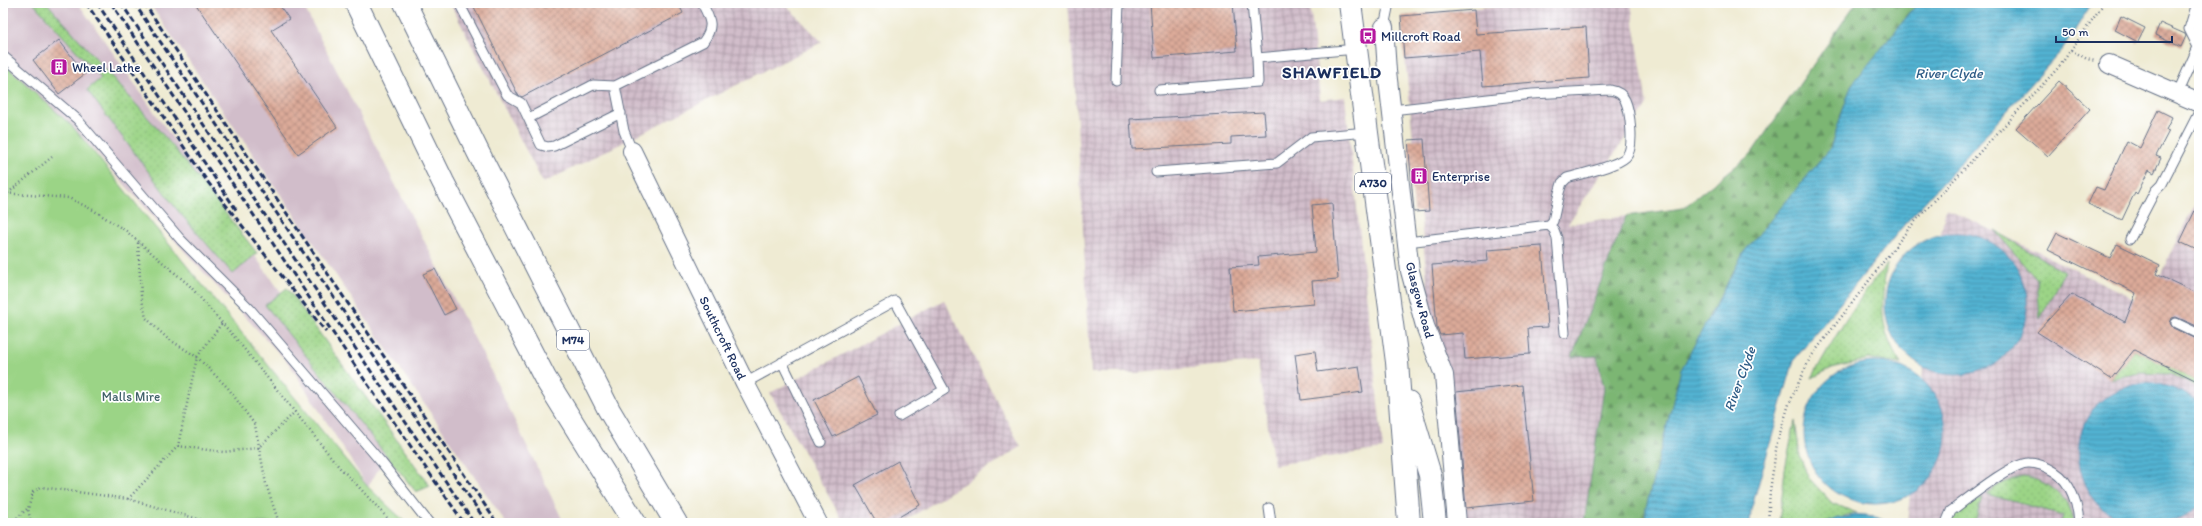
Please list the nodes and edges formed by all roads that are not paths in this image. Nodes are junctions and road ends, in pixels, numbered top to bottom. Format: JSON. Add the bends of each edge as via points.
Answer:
{"nodes":[{"id":1,"x":356,"y":3,"type":"edge"},
{"id":2,"x":405,"y":3,"type":"edge"},
{"id":3,"x":459,"y":3,"type":"edge"},
{"id":4,"x":702,"y":3,"type":"edge"},
{"id":5,"x":1119,"y":3,"type":"edge"},
{"id":6,"x":1252,"y":3,"type":"edge"},
{"id":7,"x":1350,"y":3,"type":"edge"},
{"id":8,"x":1389,"y":3,"type":"edge"},
{"id":9,"x":2197,"y":3,"type":"edge"},
{"id":10,"x":1384,"y":27,"type":"joint"},
{"id":11,"x":1356,"y":49,"type":"junction"},
{"id":12,"x":3,"y":56,"type":"edge"},
{"id":13,"x":1257,"y":58,"type":"junction"},
{"id":14,"x":2109,"y":64,"type":"road end"},
{"id":15,"x":1116,"y":81,"type":"dead end"},
{"id":16,"x":615,"y":86,"type":"junction"},
{"id":17,"x":1159,"y":90,"type":"dead end"},
{"id":18,"x":2177,"y":94,"type":"junction"},
{"id":19,"x":2199,"y":104,"type":"edge"},
{"id":20,"x":1392,"y":110,"type":"junction"},
{"id":21,"x":621,"y":112,"type":"junction"},
{"id":22,"x":2199,"y":112,"type":"edge"},
{"id":23,"x":529,"y":118,"type":"junction"},
{"id":24,"x":1367,"y":132,"type":"junction"},
{"id":25,"x":632,"y":151,"type":"joint"},
{"id":26,"x":1156,"y":172,"type":"dead end"},
{"id":27,"x":1549,"y":225,"type":"junction"},
{"id":28,"x":2130,"y":239,"type":"dead end"},
{"id":29,"x":1407,"y":242,"type":"junction"},
{"id":30,"x":2176,"y":323,"type":"dead end"},
{"id":31,"x":1565,"y":333,"type":"dead end"},
{"id":32,"x":2199,"y":334,"type":"edge"},
{"id":33,"x":782,"y":362,"type":"junction"},
{"id":34,"x":1397,"y":362,"type":"junction"},
{"id":35,"x":745,"y":383,"type":"junction"},
{"id":36,"x":899,"y":416,"type":"dead end"},
{"id":37,"x":821,"y":442,"type":"dead end"},
{"id":38,"x":1269,"y":508,"type":"dead end"},
{"id":39,"x":429,"y":523,"type":"edge"},
{"id":40,"x":635,"y":523,"type":"edge"},
{"id":41,"x":676,"y":523,"type":"edge"},
{"id":42,"x":818,"y":523,"type":"edge"},
{"id":43,"x":1271,"y":523,"type":"edge"},
{"id":44,"x":1409,"y":523,"type":"edge"},
{"id":45,"x":1435,"y":523,"type":"edge"},
{"id":46,"x":1457,"y":523,"type":"edge"},
{"id":47,"x":1946,"y":523,"type":"edge"},
{"id":48,"x":2079,"y":523,"type":"edge"}],
"edges":[{"from":1,"to":40,"type":"main road","via":[[443,182],[545,378]]},
{"from":2,"to":41,"type":"main road","number":"M74","via":[[609,410]]},
{"from":3,"to":23,"type":"lane","via":[[507,96],[521,103]]},
{"from":4,"to":16,"type":"lane","via":[[710,19],[710,32],[703,42]]},
{"from":5,"to":15,"type":"lane"},
{"from":6,"to":13,"type":"lane"},
{"from":7,"to":11,"type":"main road","name":"Glasgow Road","number":"A730"},
{"from":8,"to":10,"type":"lane"},
{"from":9,"to":18,"type":"lane","via":[[2189,29],[2198,47]]},
{"from":10,"to":20,"type":"street","name":"Glasgow Road"},
{"from":11,"to":13,"type":"lane"},
{"from":11,"to":24,"type":"main road","name":"Glasgow Road","number":"A730"},
{"from":12,"to":39,"type":"lane","via":[[77,119],[181,240],[250,308],[382,463]]},
{"from":13,"to":17,"type":"lane","via":[[1258,82]]},
{"from":14,"to":18,"type":"street"},
{"from":16,"to":21,"type":"lane"},
{"from":16,"to":23,"type":"lane","via":[[593,85]]},
{"from":18,"to":19,"type":"street"},
{"from":20,"to":27,"type":"lane","via":[[1532,94],[1593,90],[1618,92],[1624,99],[1631,134],[1631,150],[1625,158],[1614,163],[1567,178],[1562,183],[1553,221]]},
{"from":20,"to":29,"type":"street","name":"Glasgow Road"},
{"from":21,"to":23,"type":"lane","via":[[548,147],[541,145]]},
{"from":21,"to":25,"type":"lane","via":[[624,131]]},
{"from":22,"to":28,"type":"lane"},
{"from":24,"to":26,"type":"lane","via":[[1311,137],[1277,163]]},
{"from":24,"to":34,"type":"main road","name":"Glasgow Road","number":"A730"},
{"from":25,"to":35,"type":"street","name":"Southcroft Road"},
{"from":27,"to":29,"type":"lane"},
{"from":27,"to":31,"type":"lane","via":[[1557,238]]},
{"from":29,"to":46,"type":"street","name":"Glasgow Road","via":[[1410,271],[1425,326],[1444,375]]},
{"from":30,"to":32,"type":"lane"},
{"from":33,"to":35,"type":"lane"},
{"from":33,"to":36,"type":"lane","via":[[895,300],[944,390]]},
{"from":33,"to":37,"type":"lane"},
{"from":34,"to":44,"type":"main road","name":"Glasgow Road","number":"A730"},
{"from":34,"to":45,"type":"main road","name":"Glasgow Road","number":"A730","via":[[1430,475]]},
{"from":35,"to":42,"type":"street","name":"Southcroft Road"},
{"from":38,"to":43,"type":"lane"},
{"from":47,"to":48,"type":"lane","via":[[1951,511],[2015,466],[2028,462],[2046,467],[2062,476],[2071,491]]}]}
